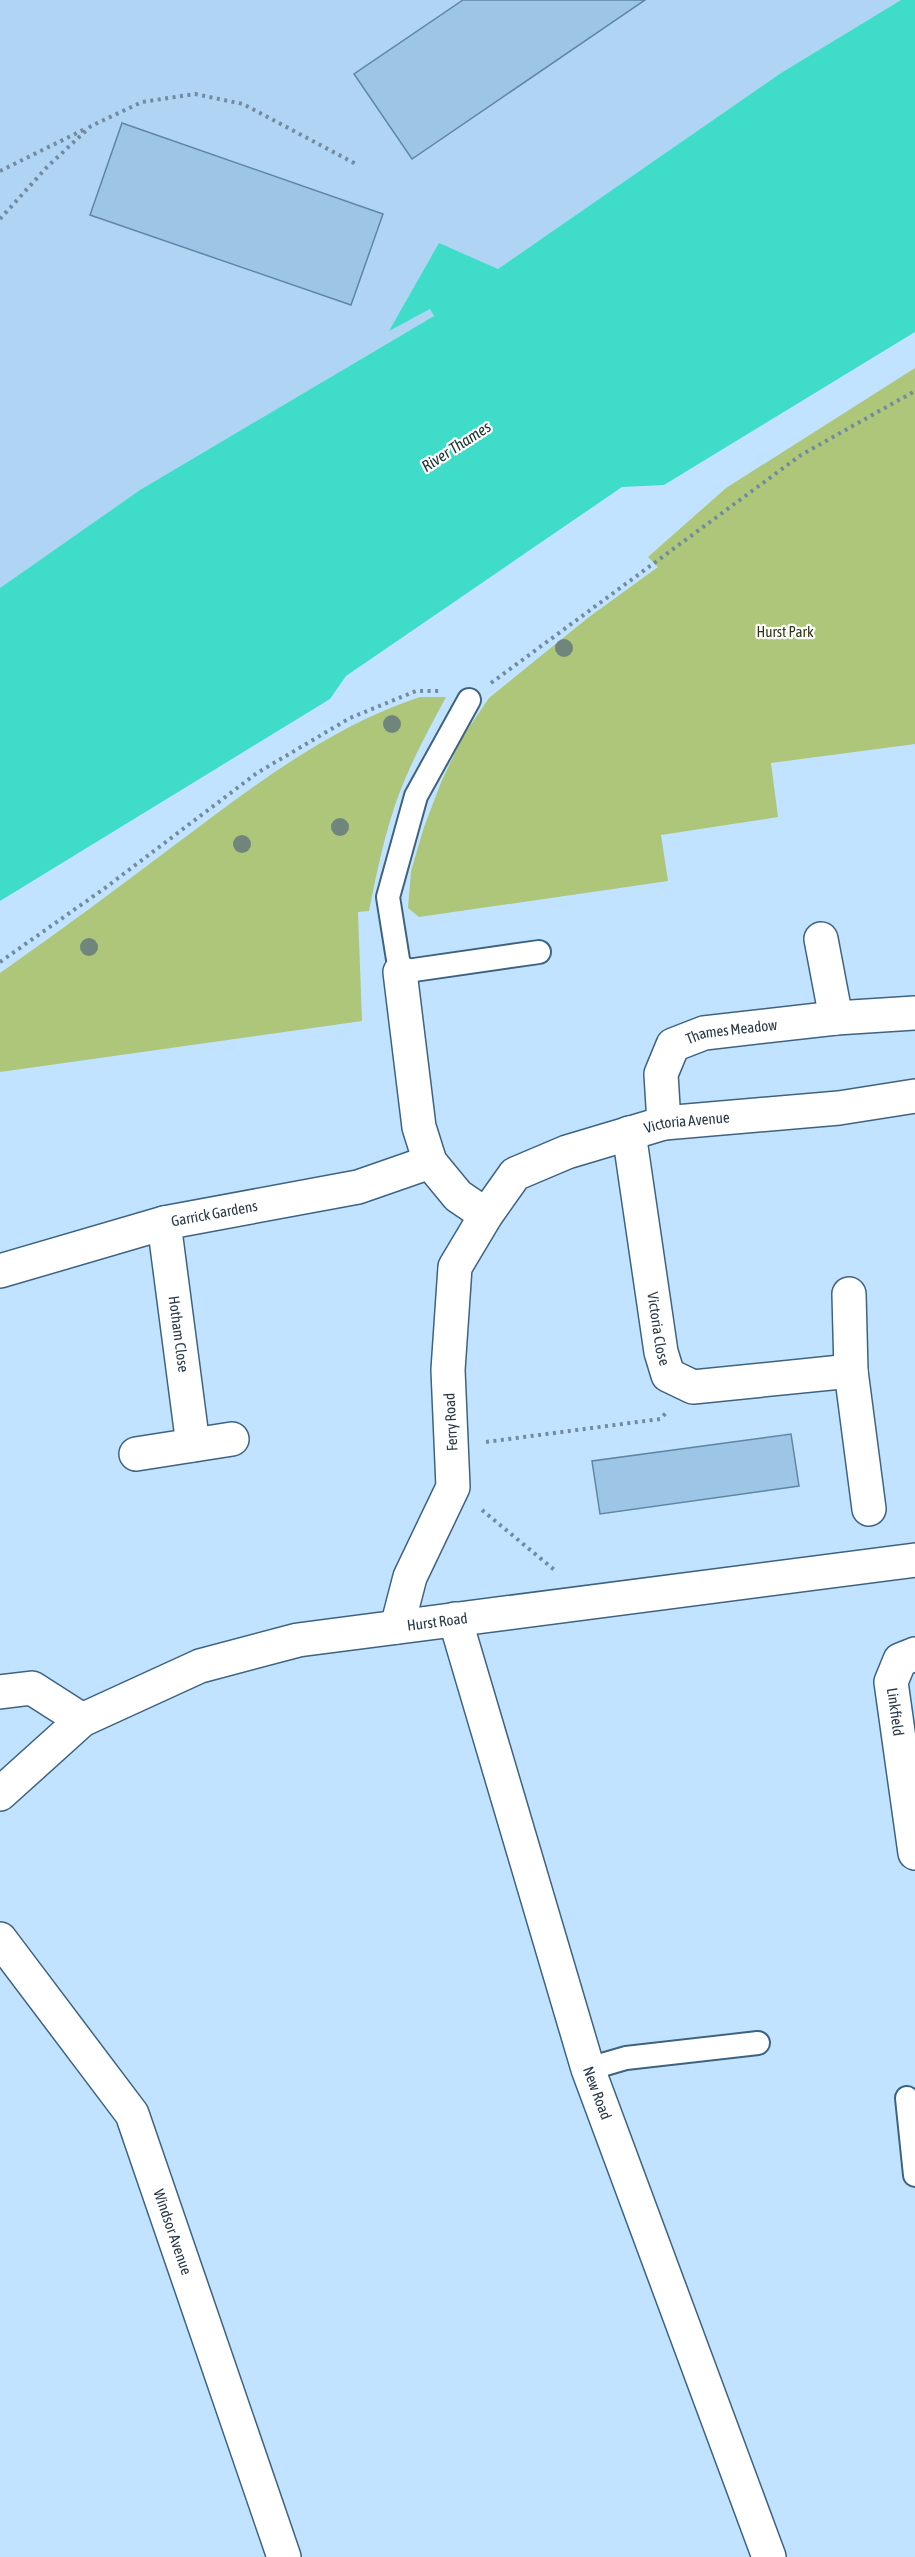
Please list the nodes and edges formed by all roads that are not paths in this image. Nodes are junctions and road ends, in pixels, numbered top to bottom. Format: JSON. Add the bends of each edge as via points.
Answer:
{"nodes":[{"id":1,"x":469,"y":700,"type":"road end"},
{"id":2,"x":821,"y":939,"type":"dead end"},
{"id":3,"x":539,"y":952,"type":"dead end"},
{"id":4,"x":400,"y":972,"type":"junction"},
{"id":5,"x":915,"y":1013,"type":"edge"},
{"id":6,"x":836,"y":1017,"type":"junction"},
{"id":7,"x":915,"y":1096,"type":"edge"},
{"id":8,"x":664,"y":1123,"type":"junction"},
{"id":9,"x":629,"y":1133,"type":"junction"},
{"id":10,"x":430,"y":1162,"type":"junction"},
{"id":11,"x":486,"y":1215,"type":"junction"},
{"id":12,"x":164,"y":1224,"type":"junction"},
{"id":13,"x":0,"y":1271,"type":"edge"},
{"id":14,"x":849,"y":1294,"type":"dead end"},
{"id":15,"x":851,"y":1371,"type":"junction"},
{"id":16,"x":232,"y":1439,"type":"dead end"},
{"id":17,"x":193,"y":1445,"type":"junction"},
{"id":18,"x":136,"y":1454,"type":"dead end"},
{"id":19,"x":869,"y":1509,"type":"dead end"},
{"id":20,"x":915,"y":1560,"type":"edge"},
{"id":21,"x":455,"y":1619,"type":"junction"},
{"id":22,"x":397,"y":1627,"type":"junction"},
{"id":23,"x":915,"y":1654,"type":"edge"},
{"id":24,"x":0,"y":1692,"type":"edge"},
{"id":25,"x":82,"y":1720,"type":"junction"},
{"id":26,"x":0,"y":1794,"type":"edge"},
{"id":27,"x":915,"y":1853,"type":"edge"},
{"id":28,"x":0,"y":1939,"type":"edge"},
{"id":29,"x":758,"y":2043,"type":"dead end"},
{"id":30,"x":588,"y":2069,"type":"junction"},
{"id":31,"x":907,"y":2098,"type":"dead end"},
{"id":32,"x":915,"y":2175,"type":"edge"},
{"id":33,"x":284,"y":2557,"type":"edge"},
{"id":34,"x":769,"y":2557,"type":"edge"}],
"edges":[{"from":1,"to":4,"type":"lane","via":[[417,796],[388,897]]},
{"from":2,"to":6,"type":"street"},
{"from":3,"to":4,"type":"lane"},
{"from":4,"to":10,"type":"street","via":[[419,1127]]},
{"from":5,"to":6,"type":"street","name":"Thames Meadow"},
{"from":6,"to":8,"type":"street","name":"Thames Meadow","via":[[704,1033],[673,1045],[661,1074]]},
{"from":7,"to":8,"type":"street","name":"Victoria Avenue","via":[[839,1108]]},
{"from":8,"to":9,"type":"street","name":"Victoria Avenue"},
{"from":9,"to":11,"type":"street","name":"Victoria Avenue","via":[[567,1152],[515,1174]]},
{"from":9,"to":15,"type":"street","name":"Victoria Close","via":[[661,1352],[668,1375],[693,1387]]},
{"from":10,"to":11,"type":"street","via":[[458,1196]]},
{"from":10,"to":12,"type":"street","name":"Garrick Gardens","via":[[358,1187]]},
{"from":11,"to":22,"type":"street","name":"Ferry Road","via":[[455,1267],[448,1370],[453,1487],[410,1577]]},
{"from":12,"to":13,"type":"street","name":"Garrick Gardens"},
{"from":12,"to":17,"type":"street","name":"Hotham Close"},
{"from":14,"to":15,"type":"street"},
{"from":15,"to":19,"type":"street"},
{"from":16,"to":17,"type":"street"},
{"from":17,"to":18,"type":"street"},
{"from":20,"to":21,"type":"street","name":"Hurst Road"},
{"from":21,"to":22,"type":"street","name":"Hurst Road"},
{"from":21,"to":30,"type":"street","name":"New Road"},
{"from":22,"to":25,"type":"street","name":"Hurst Road","via":[[298,1640],[200,1666]]},
{"from":23,"to":27,"type":"street","name":"Linkfield","via":[[900,1660],[891,1682]]},
{"from":24,"to":25,"type":"street","via":[[32,1688]]},
{"from":25,"to":26,"type":"street","name":"Hurst Road"},
{"from":28,"to":33,"type":"street","name":"Windsor Avenue","via":[[132,2114]]},
{"from":29,"to":30,"type":"lane","via":[[626,2058]]},
{"from":30,"to":34,"type":"street","name":"New Road"},
{"from":31,"to":32,"type":"lane"}]}
